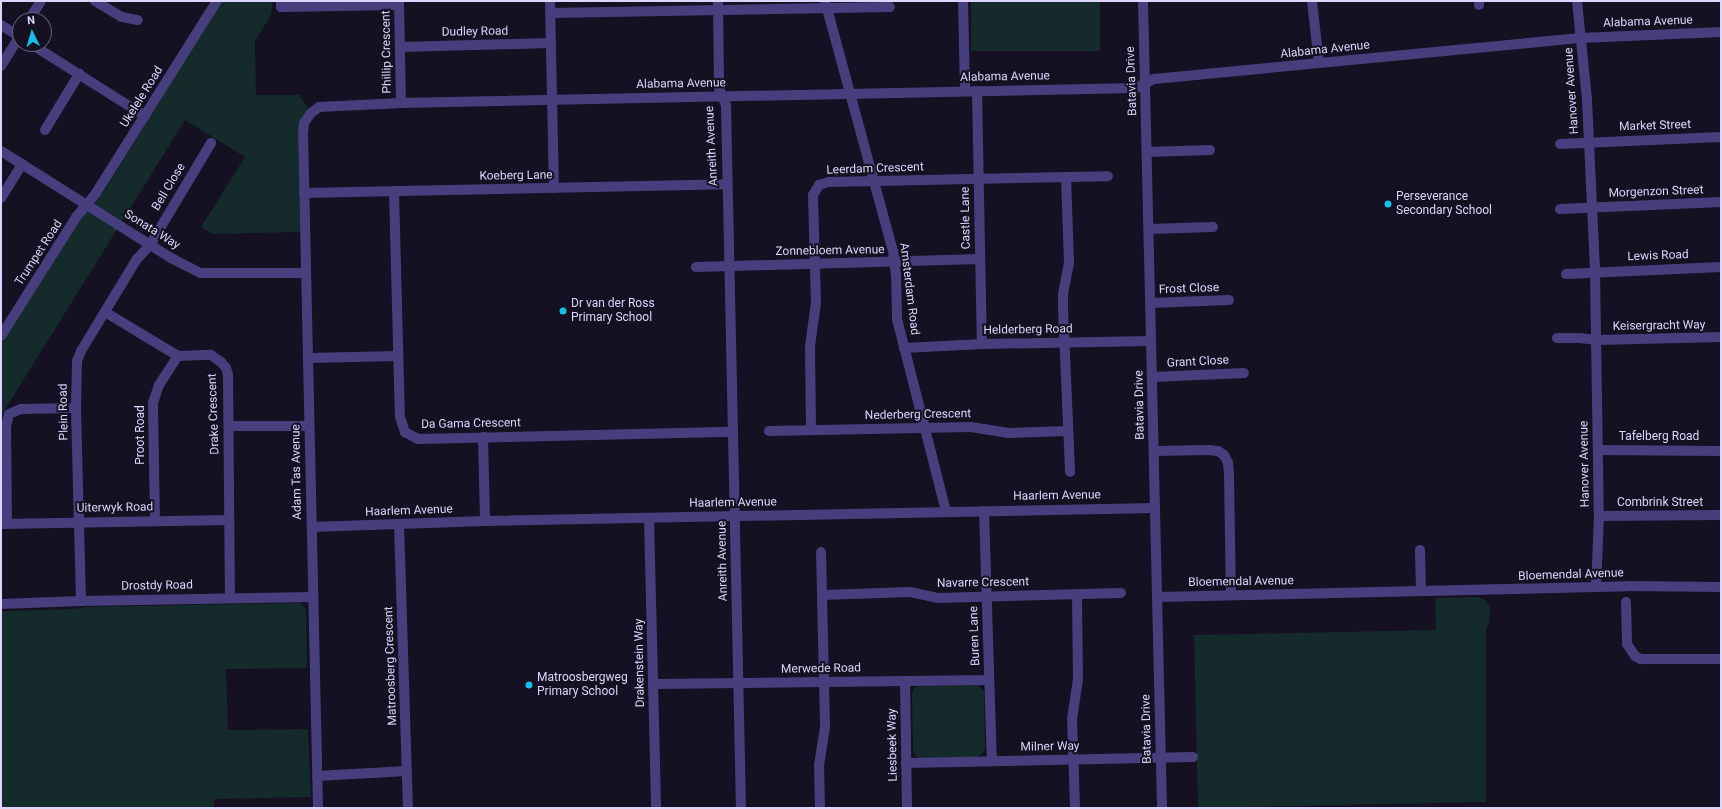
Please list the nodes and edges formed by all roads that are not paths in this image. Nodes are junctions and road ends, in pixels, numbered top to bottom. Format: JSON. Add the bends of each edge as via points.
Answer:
{"nodes":[{"id":1,"x":41,"y":1,"type":"edge"},
{"id":2,"x":95,"y":1,"type":"edge"},
{"id":3,"x":217,"y":1,"type":"edge"},
{"id":4,"x":281,"y":1,"type":"edge"},
{"id":5,"x":550,"y":1,"type":"edge"},
{"id":6,"x":963,"y":1,"type":"edge"},
{"id":7,"x":1143,"y":1,"type":"edge"},
{"id":8,"x":1312,"y":1,"type":"edge"},
{"id":9,"x":1577,"y":1,"type":"edge"},
{"id":10,"x":399,"y":3,"type":"edge"},
{"id":11,"x":330,"y":4,"type":"edge"},
{"id":12,"x":826,"y":4,"type":"edge"},
{"id":13,"x":718,"y":5,"type":"edge"},
{"id":14,"x":636,"y":6,"type":"edge"},
{"id":15,"x":890,"y":7,"type":"dead end"},
{"id":16,"x":34,"y":12,"type":"edge"},
{"id":17,"x":551,"y":14,"type":"junction"},
{"id":18,"x":138,"y":20,"type":"dead end"},
{"id":19,"x":1,"y":26,"type":"edge"},
{"id":20,"x":12,"y":32,"type":"edge"},
{"id":21,"x":1721,"y":32,"type":"edge"},
{"id":22,"x":1581,"y":38,"type":"junction"},
{"id":23,"x":552,"y":43,"type":"junction"},
{"id":24,"x":400,"y":47,"type":"junction"},
{"id":25,"x":12,"y":49,"type":"edge"},
{"id":26,"x":44,"y":52,"type":"edge"},
{"id":27,"x":1319,"y":63,"type":"junction"},
{"id":28,"x":1,"y":66,"type":"edge"},
{"id":29,"x":79,"y":74,"type":"junction"},
{"id":30,"x":1146,"y":83,"type":"junction"},
{"id":31,"x":965,"y":91,"type":"junction"},
{"id":32,"x":977,"y":91,"type":"junction"},
{"id":33,"x":851,"y":94,"type":"junction"},
{"id":34,"x":722,"y":96,"type":"junction"},
{"id":35,"x":552,"y":100,"type":"junction"},
{"id":36,"x":401,"y":103,"type":"junction"},
{"id":37,"x":145,"y":116,"type":"junction"},
{"id":38,"x":45,"y":130,"type":"dead end"},
{"id":39,"x":303,"y":134,"type":"joint"},
{"id":40,"x":1721,"y":137,"type":"edge"},
{"id":41,"x":1589,"y":142,"type":"junction"},
{"id":42,"x":210,"y":143,"type":"dead end"},
{"id":43,"x":1560,"y":144,"type":"dead end"},
{"id":44,"x":1210,"y":150,"type":"dead end"},
{"id":45,"x":1,"y":151,"type":"edge"},
{"id":46,"x":1147,"y":152,"type":"junction"},
{"id":47,"x":22,"y":164,"type":"junction"},
{"id":48,"x":1066,"y":176,"type":"junction"},
{"id":49,"x":1108,"y":176,"type":"dead end"},
{"id":50,"x":979,"y":178,"type":"junction"},
{"id":51,"x":874,"y":180,"type":"junction"},
{"id":52,"x":727,"y":184,"type":"junction"},
{"id":53,"x":554,"y":188,"type":"junction"},
{"id":54,"x":394,"y":191,"type":"junction"},
{"id":55,"x":304,"y":193,"type":"junction"},
{"id":56,"x":1,"y":198,"type":"edge"},
{"id":57,"x":1721,"y":202,"type":"edge"},
{"id":58,"x":86,"y":205,"type":"junction"},
{"id":59,"x":1592,"y":208,"type":"junction"},
{"id":60,"x":1560,"y":209,"type":"dead end"},
{"id":61,"x":1214,"y":227,"type":"dead end"},
{"id":62,"x":1149,"y":229,"type":"junction"},
{"id":63,"x":150,"y":245,"type":"junction"},
{"id":64,"x":980,"y":259,"type":"junction"},
{"id":65,"x":895,"y":262,"type":"junction"},
{"id":66,"x":814,"y":264,"type":"junction"},
{"id":67,"x":729,"y":266,"type":"junction"},
{"id":68,"x":696,"y":267,"type":"dead end"},
{"id":69,"x":1721,"y":267,"type":"edge"},
{"id":70,"x":1595,"y":272,"type":"junction"},
{"id":71,"x":306,"y":273,"type":"junction"},
{"id":72,"x":1566,"y":274,"type":"dead end"},
{"id":73,"x":1229,"y":300,"type":"dead end"},
{"id":74,"x":1151,"y":303,"type":"junction"},
{"id":75,"x":105,"y":312,"type":"junction"},
{"id":76,"x":1,"y":336,"type":"edge"},
{"id":77,"x":1721,"y":337,"type":"edge"},
{"id":78,"x":1557,"y":338,"type":"dead end"},
{"id":79,"x":1597,"y":340,"type":"junction"},
{"id":80,"x":1151,"y":341,"type":"junction"},
{"id":81,"x":1064,"y":343,"type":"junction"},
{"id":82,"x":982,"y":344,"type":"junction"},
{"id":83,"x":904,"y":348,"type":"junction"},
{"id":84,"x":178,"y":356,"type":"junction"},
{"id":85,"x":398,"y":356,"type":"junction"},
{"id":86,"x":308,"y":358,"type":"junction"},
{"id":87,"x":1244,"y":373,"type":"dead end"},
{"id":88,"x":1153,"y":377,"type":"junction"},
{"id":89,"x":76,"y":408,"type":"junction"},
{"id":90,"x":229,"y":426,"type":"junction"},
{"id":91,"x":310,"y":426,"type":"junction"},
{"id":92,"x":925,"y":428,"type":"junction"},
{"id":93,"x":811,"y":430,"type":"junction"},
{"id":94,"x":768,"y":431,"type":"dead end"},
{"id":95,"x":1068,"y":431,"type":"junction"},
{"id":96,"x":733,"y":432,"type":"junction"},
{"id":97,"x":483,"y":437,"type":"junction"},
{"id":98,"x":1598,"y":450,"type":"junction"},
{"id":99,"x":1154,"y":451,"type":"junction"},
{"id":100,"x":1721,"y":451,"type":"edge"},
{"id":101,"x":1070,"y":472,"type":"dead end"},
{"id":102,"x":1155,"y":508,"type":"junction"},
{"id":103,"x":946,"y":511,"type":"junction"},
{"id":104,"x":984,"y":511,"type":"junction"},
{"id":105,"x":1721,"y":515,"type":"edge"},
{"id":106,"x":735,"y":516,"type":"junction"},
{"id":107,"x":1599,"y":516,"type":"junction"},
{"id":108,"x":649,"y":518,"type":"junction"},
{"id":109,"x":229,"y":520,"type":"junction"},
{"id":110,"x":155,"y":521,"type":"junction"},
{"id":111,"x":484,"y":521,"type":"junction"},
{"id":112,"x":79,"y":522,"type":"junction"},
{"id":113,"x":4,"y":524,"type":"edge"},
{"id":114,"x":399,"y":524,"type":"junction"},
{"id":115,"x":312,"y":527,"type":"junction"},
{"id":116,"x":1420,"y":550,"type":"dead end"},
{"id":117,"x":821,"y":552,"type":"dead end"},
{"id":118,"x":1596,"y":587,"type":"junction"},
{"id":119,"x":1721,"y":587,"type":"edge"},
{"id":120,"x":1421,"y":591,"type":"junction"},
{"id":121,"x":1121,"y":593,"type":"dead end"},
{"id":122,"x":822,"y":595,"type":"junction"},
{"id":123,"x":1077,"y":595,"type":"junction"},
{"id":124,"x":1232,"y":595,"type":"junction"},
{"id":125,"x":986,"y":596,"type":"junction"},
{"id":126,"x":313,"y":597,"type":"junction"},
{"id":127,"x":1157,"y":597,"type":"junction"},
{"id":128,"x":230,"y":598,"type":"junction"},
{"id":129,"x":81,"y":601,"type":"junction"},
{"id":130,"x":1626,"y":602,"type":"dead end"},
{"id":131,"x":1,"y":604,"type":"edge"},
{"id":132,"x":1721,"y":659,"type":"edge"},
{"id":133,"x":905,"y":680,"type":"junction"},
{"id":134,"x":989,"y":680,"type":"junction"},
{"id":135,"x":824,"y":681,"type":"junction"},
{"id":136,"x":738,"y":683,"type":"junction"},
{"id":137,"x":653,"y":684,"type":"junction"},
{"id":138,"x":1193,"y":757,"type":"dead end"},
{"id":139,"x":1161,"y":759,"type":"junction"},
{"id":140,"x":1073,"y":760,"type":"junction"},
{"id":141,"x":992,"y":761,"type":"junction"},
{"id":142,"x":906,"y":763,"type":"junction"},
{"id":143,"x":408,"y":771,"type":"junction"},
{"id":144,"x":317,"y":776,"type":"junction"},
{"id":145,"x":318,"y":808,"type":"edge"},
{"id":146,"x":408,"y":808,"type":"edge"},
{"id":147,"x":656,"y":808,"type":"edge"},
{"id":148,"x":741,"y":808,"type":"edge"},
{"id":149,"x":820,"y":808,"type":"edge"},
{"id":150,"x":907,"y":808,"type":"edge"},
{"id":151,"x":1075,"y":808,"type":"edge"},
{"id":152,"x":1162,"y":808,"type":"edge"}],
"edges":[{"from":1,"to":16,"type":"street"},
{"from":2,"to":18,"type":"street","via":[[122,17]]},
{"from":3,"to":37,"type":"street","name":"Ukelele Road"},
{"from":4,"to":11,"type":"street","via":[[280,7]]},
{"from":5,"to":17,"type":"street"},
{"from":6,"to":31,"type":"street"},
{"from":7,"to":30,"type":"street","name":"Batavia Drive"},
{"from":8,"to":27,"type":"street"},
{"from":9,"to":22,"type":"street","name":"Hanover Avenue"},
{"from":10,"to":11,"type":"street"},
{"from":10,"to":24,"type":"street","name":"Phillip Crescent"},
{"from":12,"to":13,"type":"street"},
{"from":12,"to":15,"type":"street"},
{"from":12,"to":33,"type":"street","name":"Amsterdam Road"},
{"from":13,"to":14,"type":"street"},
{"from":13,"to":34,"type":"street","name":"Anreith Avenue","via":[[719,88]]},
{"from":14,"to":17,"type":"street"},
{"from":17,"to":23,"type":"street"},
{"from":19,"to":20,"type":"street"},
{"from":21,"to":22,"type":"street","name":"Alabama Avenue"},
{"from":22,"to":27,"type":"street","name":"Alabama Avenue"},
{"from":22,"to":41,"type":"street","name":"Hanover Avenue"},
{"from":23,"to":24,"type":"street","name":"Dudley Road"},
{"from":23,"to":35,"type":"street"},
{"from":24,"to":36,"type":"street","name":"Phillip Crescent"},
{"from":25,"to":28,"type":"street"},
{"from":26,"to":29,"type":"street"},
{"from":27,"to":30,"type":"street","name":"Alabama Avenue","via":[[1154,79]]},
{"from":29,"to":37,"type":"street"},
{"from":29,"to":38,"type":"street"},
{"from":30,"to":32,"type":"street","name":"Alabama Avenue","via":[[1136,88]]},
{"from":30,"to":46,"type":"street","name":"Batavia Drive"},
{"from":31,"to":32,"type":"street","name":"Alabama Avenue"},
{"from":31,"to":33,"type":"street","name":"Alabama Avenue"},
{"from":32,"to":50,"type":"street","name":"Castle Lane"},
{"from":33,"to":34,"type":"street","name":"Alabama Avenue"},
{"from":33,"to":51,"type":"street","name":"Amsterdam Road"},
{"from":34,"to":35,"type":"street","name":"Alabama Avenue"},
{"from":34,"to":52,"type":"street","name":"Anreith Avenue","via":[[726,105]]},
{"from":35,"to":36,"type":"street","name":"Alabama Avenue"},
{"from":35,"to":53,"type":"street"},
{"from":36,"to":39,"type":"street","name":"Alabama Avenue","via":[[319,107],[310,113],[304,122]]},
{"from":37,"to":58,"type":"street","name":"Ukelele Road","via":[[96,194]]},
{"from":39,"to":55,"type":"street","name":"Adam Tas Avenue"},
{"from":40,"to":41,"type":"street","name":"Market Street"},
{"from":41,"to":43,"type":"street","name":"Hanover Avenue"},
{"from":41,"to":59,"type":"street","name":"Hanover Avenue"},
{"from":42,"to":63,"type":"street","name":"Bell Close"},
{"from":44,"to":46,"type":"street"},
{"from":45,"to":47,"type":"street","name":"Sonata Way"},
{"from":46,"to":62,"type":"street","name":"Batavia Drive"},
{"from":47,"to":56,"type":"street"},
{"from":47,"to":58,"type":"street","name":"Sonata Way"},
{"from":48,"to":49,"type":"street","name":"Leerdam Crescent"},
{"from":48,"to":50,"type":"street","name":"Leerdam Crescent"},
{"from":48,"to":81,"type":"street","via":[[1069,263],[1063,294]]},
{"from":50,"to":51,"type":"street","name":"Leerdam Crescent"},
{"from":50,"to":64,"type":"street","name":"Castle Lane"},
{"from":51,"to":65,"type":"street","name":"Amsterdam Road"},
{"from":51,"to":66,"type":"street","name":"Leerdam Crescent","via":[[825,182],[817,188],[814,195]]},
{"from":52,"to":53,"type":"street","name":"Koeberg Lane"},
{"from":52,"to":67,"type":"street","name":"Anreith Avenue"},
{"from":53,"to":54,"type":"street","name":"Koeberg Lane"},
{"from":54,"to":55,"type":"street","name":"Koeberg Lane"},
{"from":54,"to":85,"type":"street","name":"Da Gama Crescent"},
{"from":55,"to":71,"type":"street","name":"Adam Tas Avenue"},
{"from":57,"to":59,"type":"street","name":"Morgenzon Street"},
{"from":58,"to":63,"type":"street","name":"Sonata Way"},
{"from":58,"to":76,"type":"street","name":"Trumpet Road"},
{"from":59,"to":60,"type":"street"},
{"from":59,"to":70,"type":"street","name":"Hanover Avenue"},
{"from":61,"to":62,"type":"street"},
{"from":62,"to":74,"type":"street","name":"Batavia Drive"},
{"from":63,"to":71,"type":"street","name":"Sonata Way","via":[[200,273]]},
{"from":63,"to":75,"type":"street","name":"Plein Road","via":[[137,259]]},
{"from":64,"to":65,"type":"street","name":"Zonnebloem Avenue"},
{"from":64,"to":82,"type":"street","name":"Castle Lane"},
{"from":65,"to":66,"type":"street","name":"Zonnebloem Avenue"},
{"from":65,"to":83,"type":"street","name":"Amsterdam Road","via":[[897,319]]},
{"from":66,"to":67,"type":"street","name":"Zonnebloem Avenue"},
{"from":66,"to":93,"type":"street","name":"Leerdam Crescent","via":[[815,313],[810,346]]},
{"from":67,"to":68,"type":"street"},
{"from":67,"to":96,"type":"street","name":"Anreith Avenue"},
{"from":69,"to":70,"type":"street","name":"Lewis Road"},
{"from":70,"to":72,"type":"street"},
{"from":70,"to":79,"type":"street","name":"Hanover Avenue"},
{"from":71,"to":86,"type":"street","name":"Adam Tas Avenue"},
{"from":73,"to":74,"type":"street","name":"Frost Close"},
{"from":74,"to":80,"type":"street","name":"Batavia Drive"},
{"from":75,"to":84,"type":"street"},
{"from":75,"to":89,"type":"street","name":"Plein Road","via":[[77,361]]},
{"from":77,"to":79,"type":"street","name":"Keisergracht Way"},
{"from":78,"to":79,"type":"street"},
{"from":79,"to":98,"type":"street","name":"Hanover Avenue"},
{"from":80,"to":81,"type":"street","name":"Helderberg Road"},
{"from":80,"to":88,"type":"street","name":"Batavia Drive"},
{"from":81,"to":82,"type":"street","name":"Helderberg Road"},
{"from":81,"to":95,"type":"street"},
{"from":82,"to":83,"type":"street","name":"Helderberg Road"},
{"from":83,"to":92,"type":"street","name":"Amsterdam Road"},
{"from":84,"to":90,"type":"street","name":"Drake Crescent","via":[[211,355],[222,362],[228,375]]},
{"from":84,"to":110,"type":"street","name":"Proot Road","via":[[160,385],[153,403]]},
{"from":85,"to":86,"type":"street"},
{"from":85,"to":97,"type":"street","name":"Da Gama Crescent","via":[[400,417],[404,432],[418,439]]},
{"from":86,"to":91,"type":"street","name":"Adam Tas Avenue"},
{"from":87,"to":88,"type":"street","name":"Grant Close"},
{"from":88,"to":99,"type":"street","name":"Batavia Drive"},
{"from":89,"to":112,"type":"street","name":"Plein Road"},
{"from":89,"to":113,"type":"street","via":[[21,409],[10,414],[6,426]]},
{"from":90,"to":91,"type":"street"},
{"from":90,"to":109,"type":"street","name":"Drake Crescent"},
{"from":91,"to":115,"type":"street","name":"Adam Tas Avenue"},
{"from":92,"to":93,"type":"street","name":"Nederberg Crescent"},
{"from":92,"to":95,"type":"street","name":"Nederberg Crescent","via":[[981,427],[1009,432]]},
{"from":92,"to":103,"type":"street","name":"Amsterdam Road"},
{"from":93,"to":94,"type":"street","name":"Nederberg Crescent"},
{"from":95,"to":101,"type":"street"},
{"from":96,"to":97,"type":"street","name":"Da Gama Crescent"},
{"from":96,"to":106,"type":"street","name":"Anreith Avenue"},
{"from":97,"to":111,"type":"street"},
{"from":98,"to":100,"type":"street","name":"Tafelberg Road"},
{"from":98,"to":107,"type":"street","name":"Hanover Avenue"},
{"from":99,"to":102,"type":"street","name":"Batavia Drive"},
{"from":99,"to":124,"type":"street","via":[[1218,451],[1228,463]]},
{"from":102,"to":104,"type":"street","name":"Haarlem Avenue"},
{"from":102,"to":127,"type":"street","name":"Batavia Drive"},
{"from":103,"to":104,"type":"street","name":"Haarlem Avenue"},
{"from":103,"to":106,"type":"street","name":"Haarlem Avenue"},
{"from":104,"to":125,"type":"street","name":"Buren Lane"},
{"from":105,"to":107,"type":"street","name":"Combrink Street"},
{"from":106,"to":108,"type":"street","name":"Haarlem Avenue"},
{"from":106,"to":136,"type":"street","name":"Anreith Avenue"},
{"from":107,"to":118,"type":"street","name":"Hanover Avenue"},
{"from":108,"to":111,"type":"street","name":"Haarlem Avenue"},
{"from":108,"to":137,"type":"street","name":"Drakenstein Way"},
{"from":109,"to":110,"type":"street","name":"Uiterwyk Road"},
{"from":109,"to":128,"type":"street","name":"Drake Crescent"},
{"from":110,"to":112,"type":"street","name":"Uiterwyk Road"},
{"from":111,"to":114,"type":"street","name":"Haarlem Avenue"},
{"from":112,"to":113,"type":"street","name":"Uiterwyk Road"},
{"from":112,"to":129,"type":"street","name":"Plein Road"},
{"from":114,"to":115,"type":"street","name":"Haarlem Avenue"},
{"from":114,"to":143,"type":"street","name":"Matroosberg Crescent"},
{"from":115,"to":126,"type":"street","name":"Adam Tas Avenue"},
{"from":116,"to":120,"type":"street"},
{"from":117,"to":122,"type":"street"},
{"from":118,"to":119,"type":"street","name":"Bloemendal Avenue"},
{"from":118,"to":120,"type":"street","name":"Bloemendal Avenue"},
{"from":120,"to":124,"type":"street","name":"Bloemendal Avenue"},
{"from":121,"to":123,"type":"street","name":"Navarre Crescent"},
{"from":122,"to":125,"type":"street","name":"Navarre Crescent","via":[[910,592],[938,598]]},
{"from":122,"to":135,"type":"street"},
{"from":123,"to":125,"type":"street","name":"Navarre Crescent"},
{"from":123,"to":140,"type":"street","via":[[1078,679],[1072,709]]},
{"from":124,"to":127,"type":"street","name":"Bloemendal Avenue"},
{"from":125,"to":134,"type":"street","name":"Buren Lane"},
{"from":126,"to":128,"type":"street","name":"Drostdy Road"},
{"from":126,"to":144,"type":"street","name":"Adam Tas Avenue"},
{"from":127,"to":139,"type":"street","name":"Batavia Drive"},
{"from":128,"to":129,"type":"street","name":"Drostdy Road"},
{"from":129,"to":131,"type":"street","name":"Drostdy Road"},
{"from":130,"to":132,"type":"street","via":[[1627,644],[1634,656],[1641,659]]},
{"from":133,"to":134,"type":"street","name":"Merwede Road"},
{"from":133,"to":135,"type":"street","name":"Merwede Road"},
{"from":133,"to":142,"type":"street","name":"Liesbeek Way"},
{"from":134,"to":141,"type":"street","name":"Buren Lane"},
{"from":135,"to":136,"type":"street","name":"Merwede Road"},
{"from":135,"to":149,"type":"street","via":[[825,727],[819,764]]},
{"from":136,"to":137,"type":"street","name":"Merwede Road"},
{"from":136,"to":148,"type":"street","name":"Anreith Avenue"},
{"from":137,"to":147,"type":"street","name":"Drakenstein Way"},
{"from":138,"to":139,"type":"street","name":"Milner Way"},
{"from":139,"to":140,"type":"street","name":"Milner Way"},
{"from":139,"to":152,"type":"street","name":"Batavia Drive"},
{"from":140,"to":141,"type":"street","name":"Milner Way"},
{"from":140,"to":151,"type":"street"},
{"from":141,"to":142,"type":"street","name":"Milner Way"},
{"from":142,"to":150,"type":"street","name":"Liesbeek Way"},
{"from":143,"to":144,"type":"street"},
{"from":143,"to":146,"type":"street","name":"Matroosberg Crescent"},
{"from":144,"to":145,"type":"street","name":"Adam Tas Avenue"}]}
